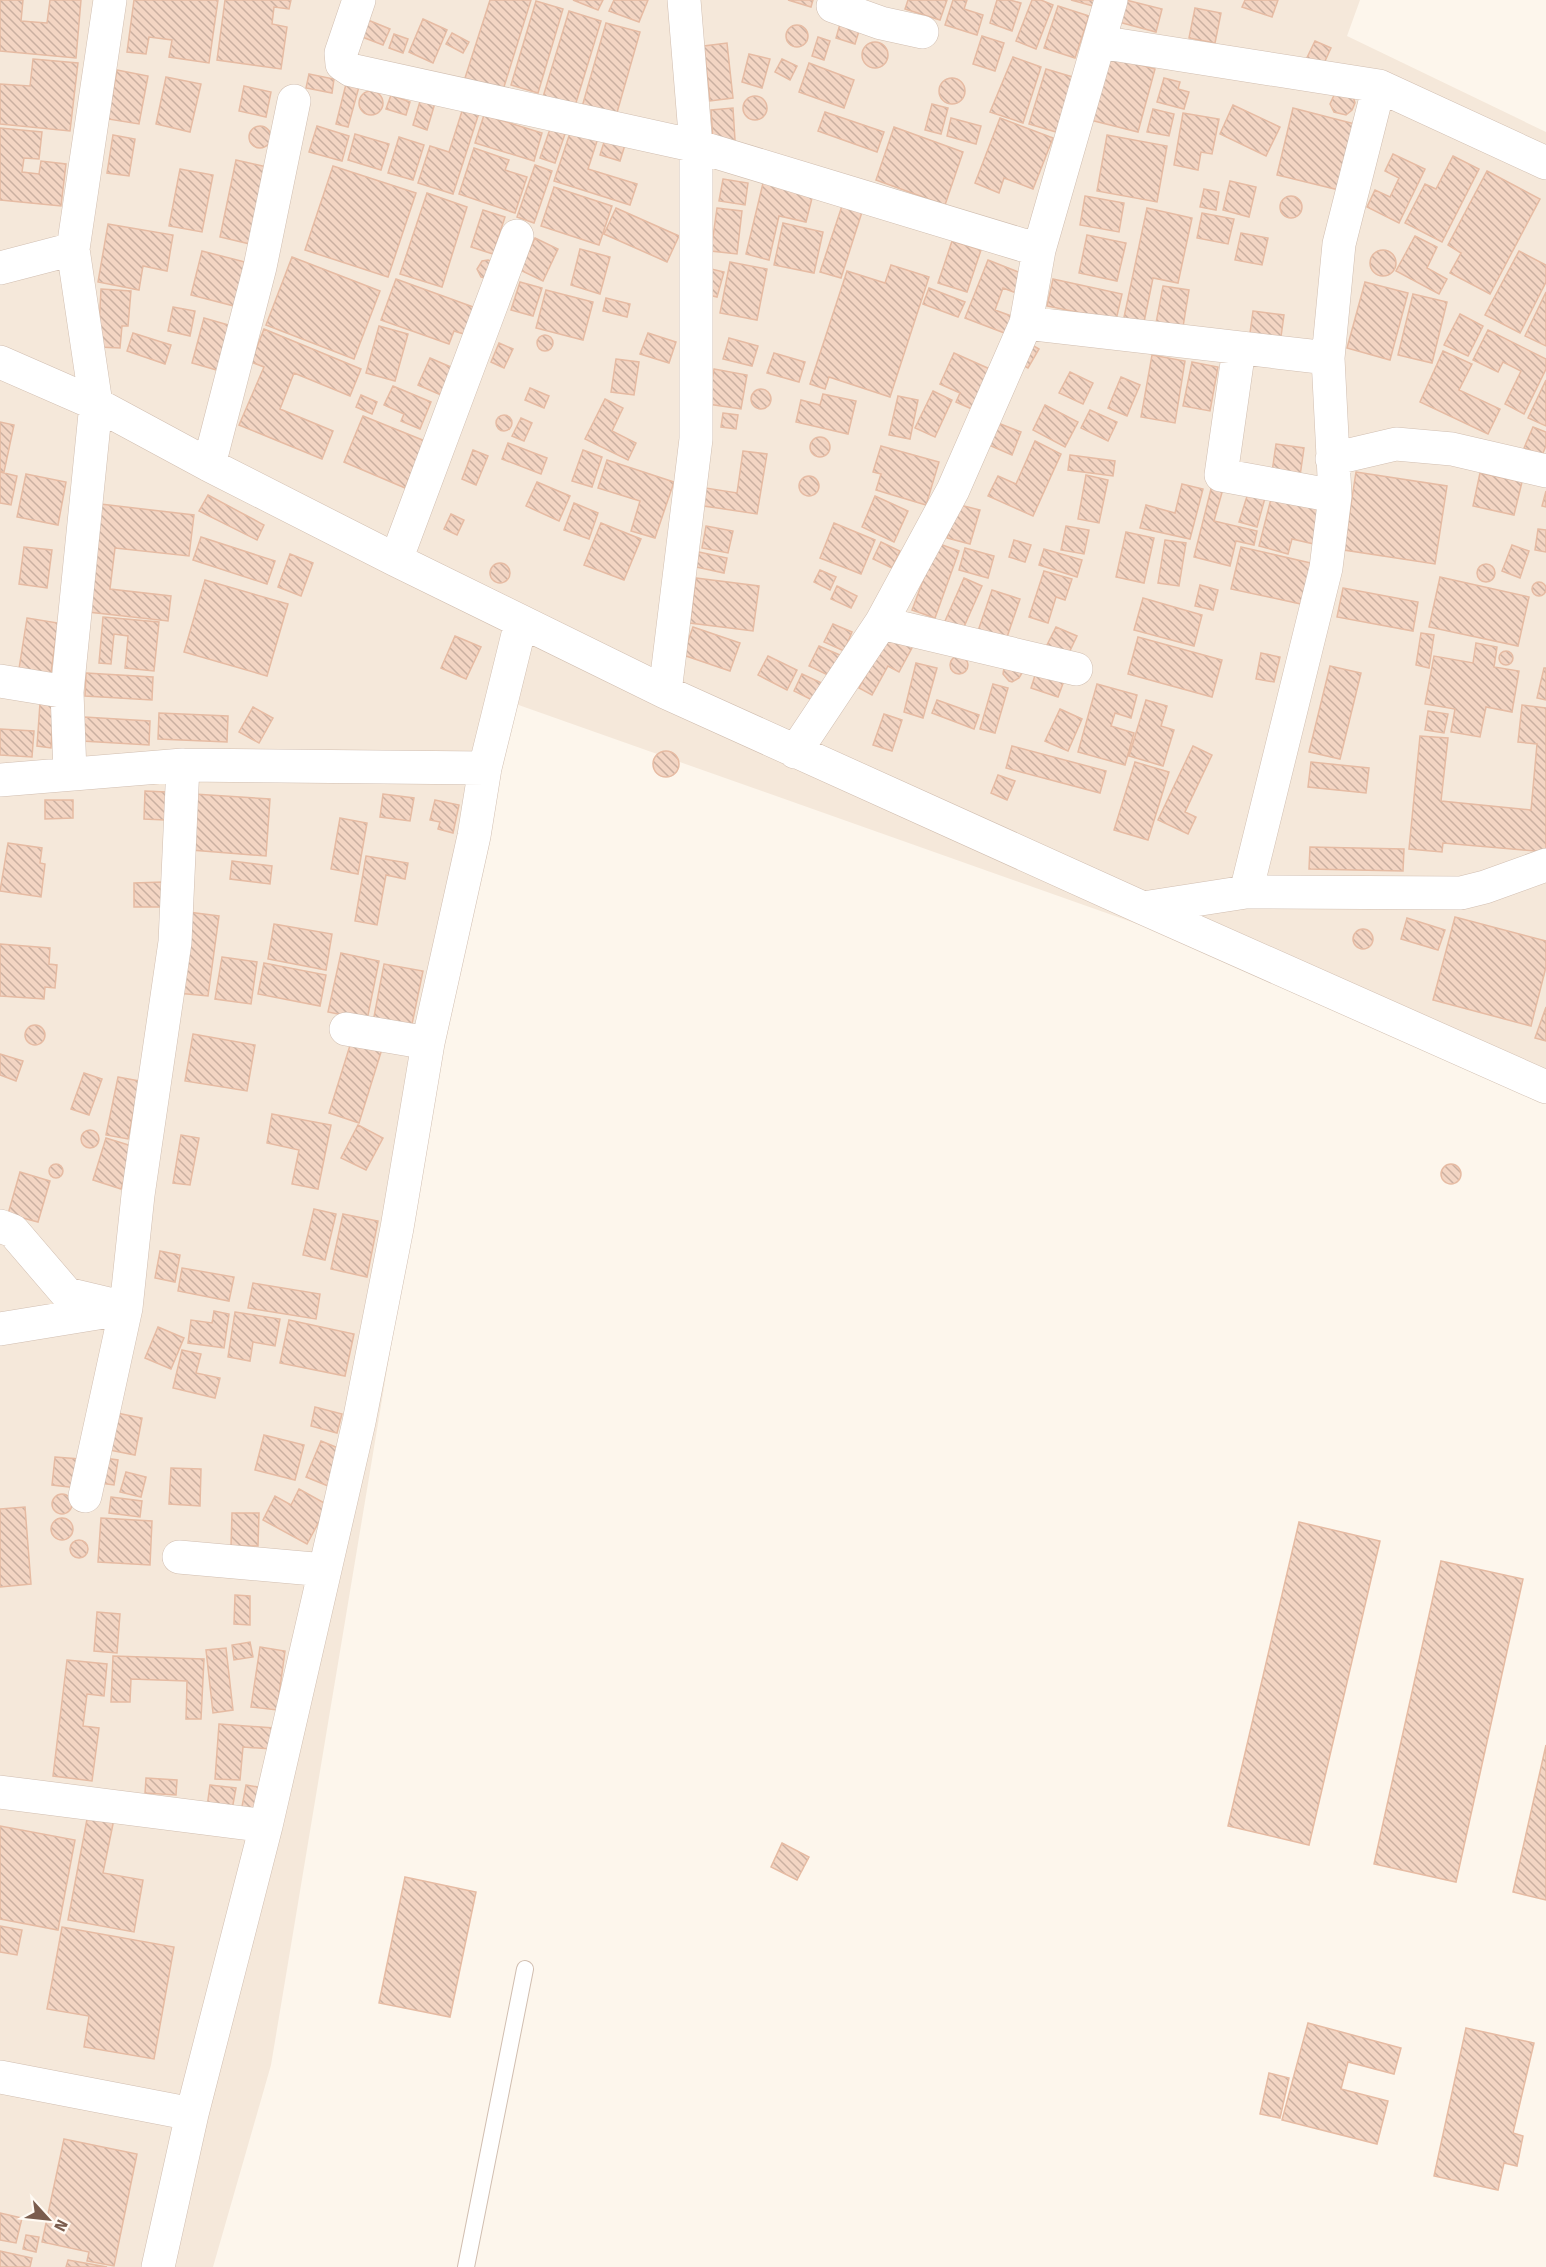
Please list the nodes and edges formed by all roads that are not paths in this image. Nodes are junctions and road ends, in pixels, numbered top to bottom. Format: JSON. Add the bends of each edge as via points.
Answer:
{"nodes":[{"id":1,"x":110,"y":0,"type":"edge"},
{"id":2,"x":358,"y":0,"type":"edge"},
{"id":3,"x":684,"y":0,"type":"edge"},
{"id":4,"x":1111,"y":0,"type":"edge"},
{"id":5,"x":833,"y":6,"type":"dead end"},
{"id":6,"x":887,"y":11,"type":"edge"},
{"id":7,"x":922,"y":32,"type":"dead end"},
{"id":8,"x":1099,"y":42,"type":"junction"},
{"id":9,"x":1380,"y":86,"type":"junction"},
{"id":10,"x":294,"y":101,"type":"dead end"},
{"id":11,"x":696,"y":146,"type":"junction"},
{"id":12,"x":1546,"y":163,"type":"edge"},
{"id":13,"x":517,"y":236,"type":"dead end"},
{"id":14,"x":73,"y":249,"type":"junction"},
{"id":15,"x":1039,"y":250,"type":"junction"},
{"id":16,"x":0,"y":268,"type":"edge"},
{"id":17,"x":1026,"y":323,"type":"junction"},
{"id":18,"x":1239,"y":349,"type":"junction"},
{"id":19,"x":1328,"y":358,"type":"junction"},
{"id":20,"x":0,"y":362,"type":"edge"},
{"id":21,"x":96,"y":404,"type":"junction"},
{"id":22,"x":1332,"y":459,"type":"junction"},
{"id":23,"x":209,"y":465,"type":"junction"},
{"id":24,"x":1546,"y":471,"type":"edge"},
{"id":25,"x":1335,"y":495,"type":"junction"},
{"id":26,"x":396,"y":560,"type":"junction"},
{"id":27,"x":521,"y":622,"type":"junction"},
{"id":28,"x":881,"y":623,"type":"junction"},
{"id":29,"x":1076,"y":669,"type":"dead end"},
{"id":30,"x":0,"y":681,"type":"edge"},
{"id":31,"x":67,"y":692,"type":"junction"},
{"id":32,"x":665,"y":692,"type":"junction"},
{"id":33,"x":795,"y":752,"type":"junction"},
{"id":34,"x":183,"y":765,"type":"junction"},
{"id":35,"x":485,"y":768,"type":"junction"},
{"id":36,"x":70,"y":773,"type":"junction"},
{"id":37,"x":0,"y":780,"type":"edge"},
{"id":38,"x":1546,"y":865,"type":"edge"},
{"id":39,"x":1246,"y":892,"type":"junction"},
{"id":40,"x":1143,"y":909,"type":"junction"},
{"id":41,"x":346,"y":1029,"type":"dead end"},
{"id":42,"x":428,"y":1043,"type":"junction"},
{"id":43,"x":1546,"y":1087,"type":"edge"},
{"id":44,"x":0,"y":1226,"type":"edge"},
{"id":45,"x":126,"y":1308,"type":"junction"},
{"id":46,"x":0,"y":1329,"type":"edge"},
{"id":47,"x":86,"y":1496,"type":"dead end"},
{"id":48,"x":179,"y":1557,"type":"dead end"},
{"id":49,"x":326,"y":1570,"type":"junction"},
{"id":50,"x":0,"y":1792,"type":"edge"},
{"id":51,"x":266,"y":1826,"type":"junction"},
{"id":52,"x":525,"y":1969,"type":"dead end"},
{"id":53,"x":0,"y":2077,"type":"edge"},
{"id":54,"x":192,"y":2114,"type":"junction"},
{"id":55,"x":158,"y":2267,"type":"edge"},
{"id":56,"x":466,"y":2267,"type":"edge"}],
"edges":[{"from":1,"to":14,"type":"street"},
{"from":2,"to":11,"type":"street","via":[[341,53],[342,64],[351,70]]},
{"from":3,"to":11,"type":"street"},
{"from":4,"to":8,"type":"street"},
{"from":5,"to":6,"type":"street"},
{"from":6,"to":7,"type":"street"},
{"from":8,"to":9,"type":"street"},
{"from":8,"to":15,"type":"street"},
{"from":9,"to":12,"type":"street"},
{"from":9,"to":19,"type":"street","via":[[1339,244]]},
{"from":10,"to":23,"type":"street","via":[[260,267]]},
{"from":11,"to":15,"type":"street"},
{"from":11,"to":32,"type":"street","via":[[696,440]]},
{"from":13,"to":26,"type":"street"},
{"from":14,"to":16,"type":"street"},
{"from":14,"to":21,"type":"street"},
{"from":15,"to":17,"type":"street"},
{"from":17,"to":18,"type":"street"},
{"from":17,"to":28,"type":"street","via":[[953,490]]},
{"from":18,"to":19,"type":"street"},
{"from":18,"to":25,"type":"street","via":[[1221,475]]},
{"from":19,"to":22,"type":"street"},
{"from":20,"to":21,"type":"street"},
{"from":21,"to":23,"type":"street"},
{"from":21,"to":31,"type":"street"},
{"from":22,"to":24,"type":"street","via":[[1396,444],[1452,449]]},
{"from":22,"to":25,"type":"street"},
{"from":23,"to":26,"type":"street"},
{"from":25,"to":39,"type":"street","via":[[1326,568]]},
{"from":26,"to":27,"type":"street"},
{"from":27,"to":32,"type":"street"},
{"from":27,"to":35,"type":"street"},
{"from":28,"to":29,"type":"street"},
{"from":28,"to":33,"type":"street"},
{"from":30,"to":31,"type":"street"},
{"from":31,"to":36,"type":"street"},
{"from":32,"to":33,"type":"street"},
{"from":33,"to":40,"type":"street"},
{"from":34,"to":35,"type":"street"},
{"from":34,"to":36,"type":"street"},
{"from":34,"to":45,"type":"street","via":[[175,942]]},
{"from":35,"to":42,"type":"street","via":[[474,836]]},
{"from":36,"to":37,"type":"street"},
{"from":38,"to":39,"type":"street","via":[[1461,893]]},
{"from":39,"to":40,"type":"street"},
{"from":40,"to":43,"type":"street"},
{"from":41,"to":42,"type":"street"},
{"from":42,"to":49,"type":"street","via":[[397,1228]]},
{"from":44,"to":45,"type":"street","via":[[13,1231],[67,1294]]},
{"from":45,"to":46,"type":"street"},
{"from":45,"to":47,"type":"street"},
{"from":48,"to":49,"type":"street"},
{"from":49,"to":51,"type":"street"},
{"from":50,"to":51,"type":"street"},
{"from":51,"to":54,"type":"street"},
{"from":52,"to":56,"type":"lane"},
{"from":53,"to":54,"type":"street"},
{"from":54,"to":55,"type":"street"}]}
